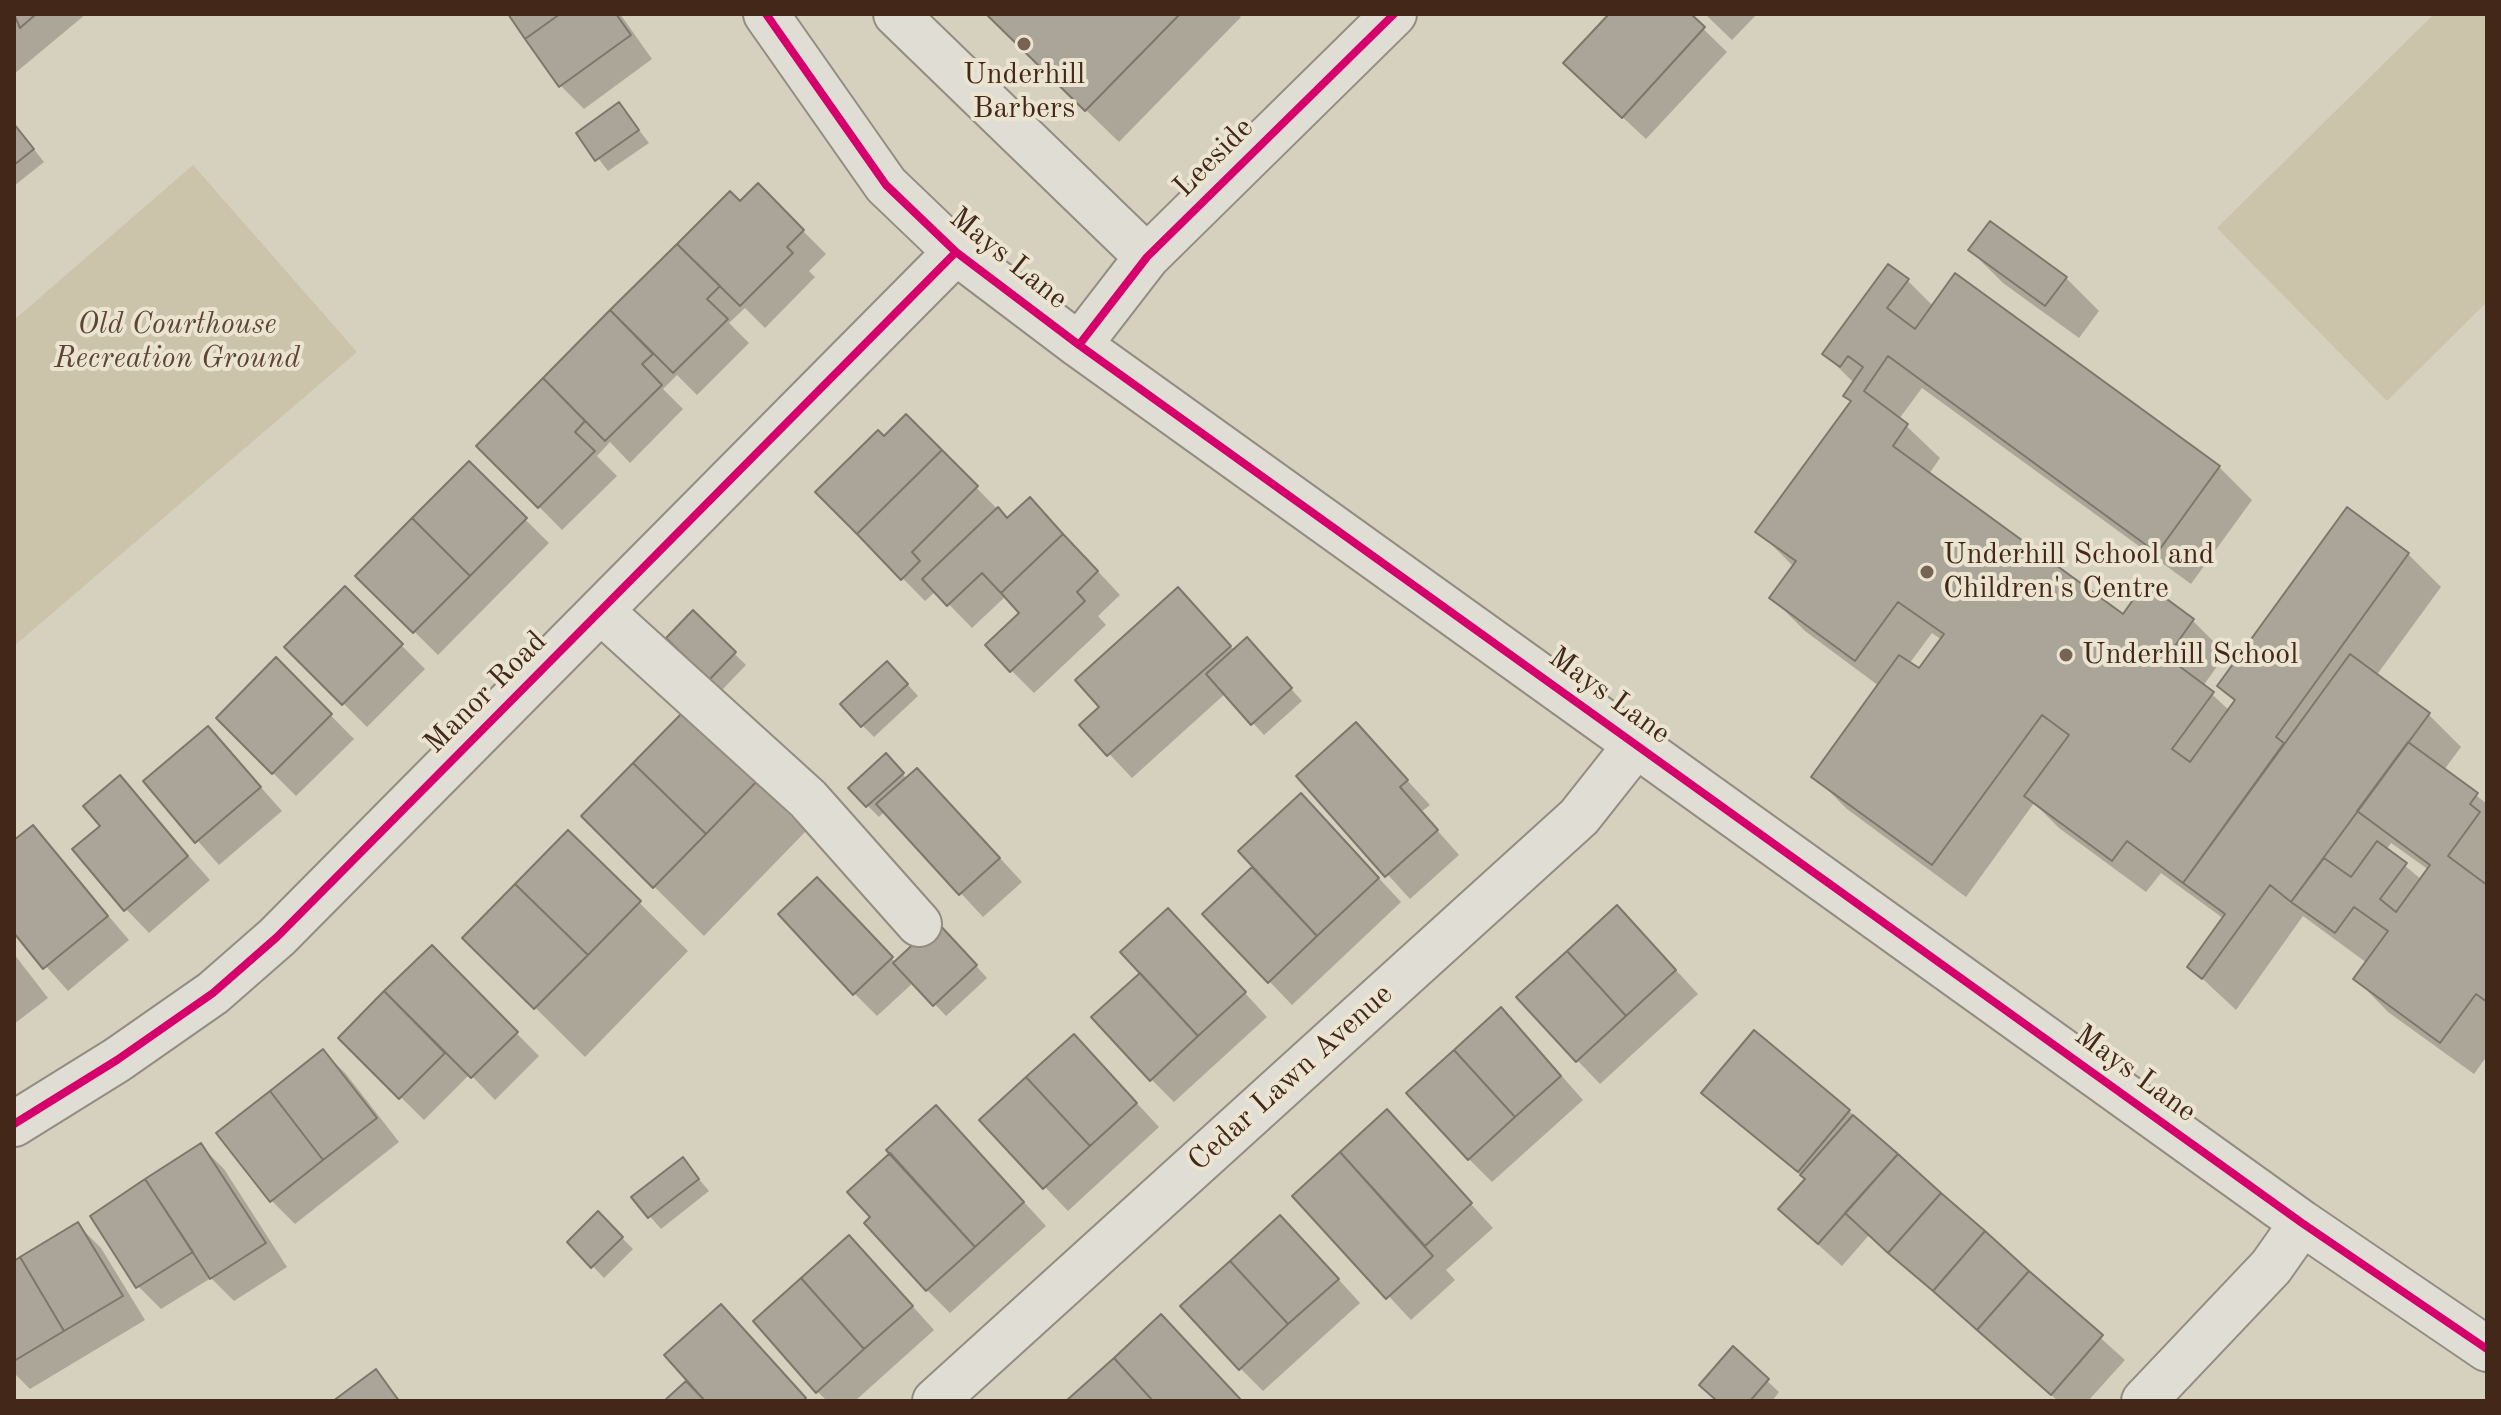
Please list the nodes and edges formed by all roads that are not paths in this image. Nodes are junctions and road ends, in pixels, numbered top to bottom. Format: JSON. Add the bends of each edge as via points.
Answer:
{"nodes":[{"id":1,"x":766,"y":14,"type":"edge"},
{"id":2,"x":896,"y":14,"type":"edge"},
{"id":3,"x":1378,"y":19,"type":"edge"},
{"id":4,"x":956,"y":252,"type":"junction"},
{"id":5,"x":1147,"y":257,"type":"junction"},
{"id":6,"x":1079,"y":345,"type":"junction"},
{"id":7,"x":601,"y":611,"type":"junction"},
{"id":8,"x":1636,"y":745,"type":"junction"},
{"id":9,"x":919,"y":924,"type":"dead end"},
{"id":10,"x":14,"y":1124,"type":"edge"},
{"id":11,"x":2302,"y":1223,"type":"junction"},
{"id":12,"x":2487,"y":1349,"type":"edge"},
{"id":13,"x":935,"y":1401,"type":"edge"},
{"id":14,"x":2144,"y":1401,"type":"edge"}],
"edges":[{"from":1,"to":4,"type":"street","name":"Mays Lane","via":[[886,185]]},
{"from":2,"to":5,"type":"street"},
{"from":3,"to":5,"type":"street","name":"Leeside"},
{"from":4,"to":6,"type":"street","name":"Mays Lane"},
{"from":4,"to":7,"type":"street","name":"Manor Road"},
{"from":5,"to":6,"type":"street","name":"Leeside"},
{"from":6,"to":8,"type":"street","name":"Mays Lane"},
{"from":7,"to":9,"type":"street","via":[[808,799]]},
{"from":7,"to":10,"type":"street","name":"Manor Road","via":[[277,937],[213,993]]},
{"from":8,"to":11,"type":"street","name":"Mays Lane"},
{"from":8,"to":13,"type":"street","name":"Cedar Lawn Avenue","via":[[1579,817]]},
{"from":11,"to":12,"type":"street","name":"Mays Lane"},
{"from":11,"to":14,"type":"street","via":[[2271,1267]]}]}
